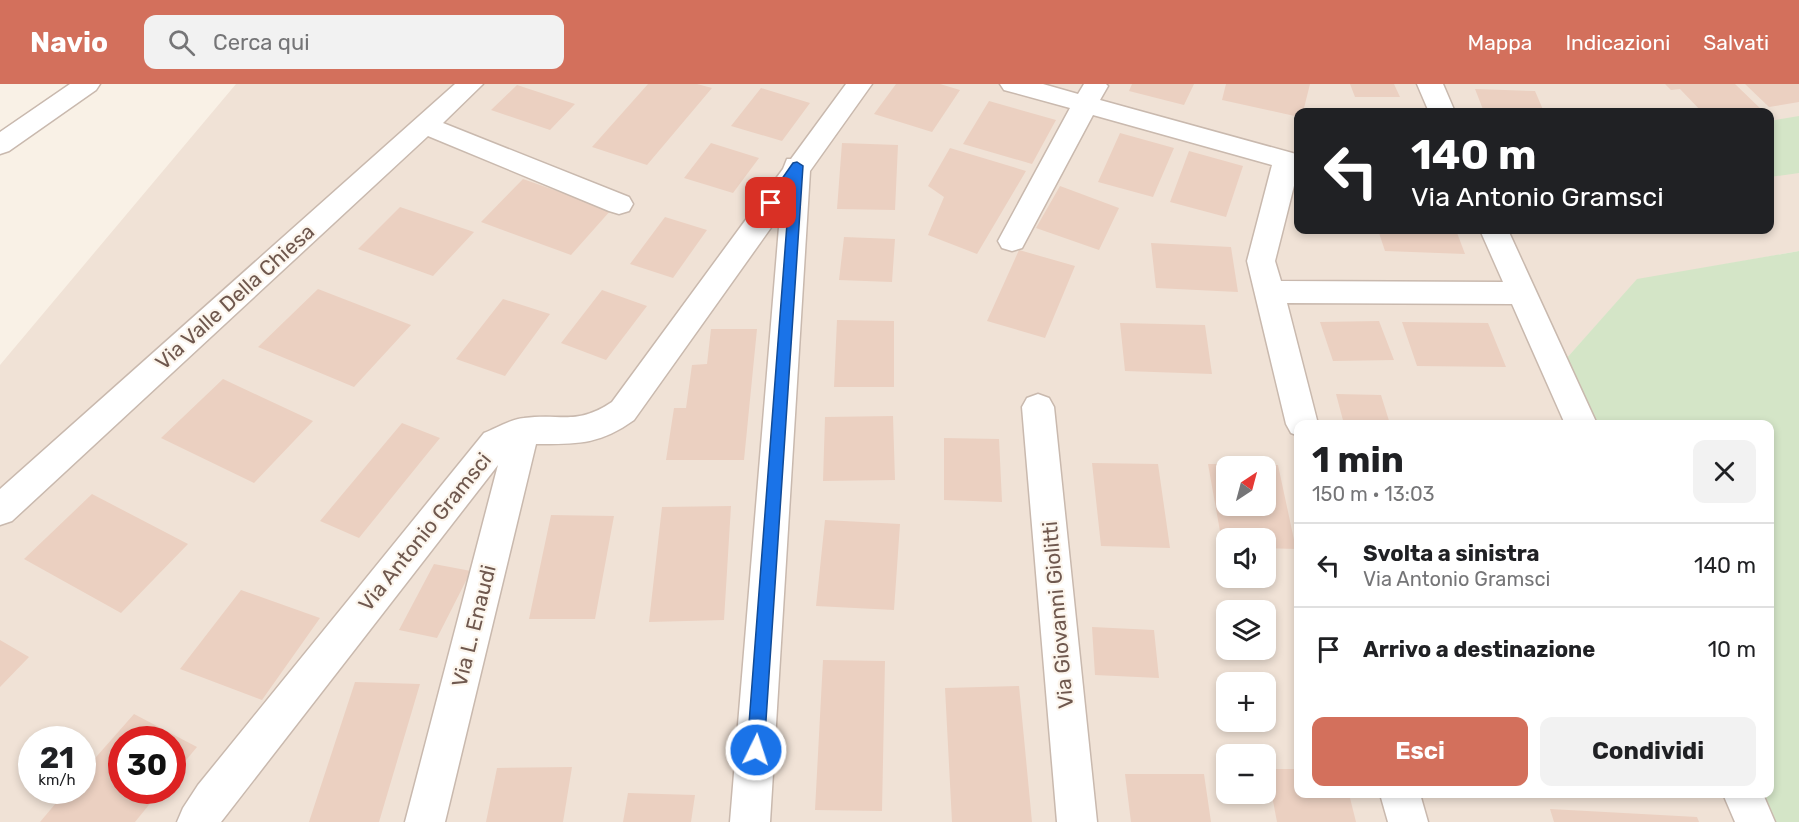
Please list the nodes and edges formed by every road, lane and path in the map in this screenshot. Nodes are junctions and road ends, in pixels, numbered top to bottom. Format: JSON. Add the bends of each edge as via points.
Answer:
{"nodes":[{"id":1,"x":87,"y":84,"type":"edge"},
{"id":2,"x":470,"y":84,"type":"edge"},
{"id":3,"x":859,"y":84,"type":"edge"},
{"id":4,"x":1013,"y":84,"type":"edge"},
{"id":5,"x":1430,"y":84,"type":"edge"},
{"id":6,"x":1090,"y":94,"type":"edge"},
{"id":7,"x":1440,"y":108,"type":"edge"},
{"id":8,"x":425,"y":125,"type":"junction"},
{"id":9,"x":0,"y":145,"type":"edge"},
{"id":10,"x":797,"y":166,"type":"junction"},
{"id":11,"x":619,"y":204,"type":"dead end"},
{"id":12,"x":1496,"y":234,"type":"edge"},
{"id":13,"x":1012,"y":241,"type":"dead end"},
{"id":14,"x":1267,"y":292,"type":"junction"},
{"id":15,"x":1524,"y":292,"type":"junction"},
{"id":16,"x":1038,"y":407,"type":"dead end"},
{"id":17,"x":1301,"y":420,"type":"edge"},
{"id":18,"x":1579,"y":420,"type":"edge"},
{"id":19,"x":524,"y":431,"type":"junction"},
{"id":20,"x":0,"y":510,"type":"edge"},
{"id":21,"x":1401,"y":798,"type":"edge"},
{"id":22,"x":1745,"y":798,"type":"edge"},
{"id":23,"x":197,"y":822,"type":"edge"},
{"id":24,"x":425,"y":822,"type":"edge"},
{"id":25,"x":750,"y":822,"type":"edge"},
{"id":26,"x":1077,"y":822,"type":"edge"},
{"id":27,"x":1408,"y":822,"type":"edge"},
{"id":28,"x":1755,"y":822,"type":"edge"}],
"edges":[{"from":1,"to":9,"type":"street"},
{"from":2,"to":8,"type":"street","name":"Via Valle Della Chiesa"},
{"from":3,"to":10,"type":"street","name":"Via Antonio Gramsci"},
{"from":4,"to":6,"type":"street"},
{"from":5,"to":7,"type":"street"},
{"from":6,"to":13,"type":"street"},
{"from":6,"to":14,"type":"street","via":[[1287,160],[1261,261]]},
{"from":8,"to":11,"type":"street"},
{"from":8,"to":20,"type":"street","name":"Via Valle Della Chiesa"},
{"from":10,"to":19,"type":"street","name":"Via Antonio Gramsci","via":[[622,411],[604,424],[584,430]]},
{"from":10,"to":25,"type":"street"},
{"from":12,"to":15,"type":"street"},
{"from":14,"to":15,"type":"street"},
{"from":14,"to":17,"type":"street"},
{"from":15,"to":18,"type":"street"},
{"from":16,"to":26,"type":"street","name":"Via Giovanni Giolitti"},
{"from":19,"to":23,"type":"street","name":"Via Antonio Gramsci","via":[[496,443],[219,789]]},
{"from":19,"to":24,"type":"street","name":"Via L. Enaudi"},
{"from":21,"to":27,"type":"street"},
{"from":22,"to":28,"type":"street"}]}
